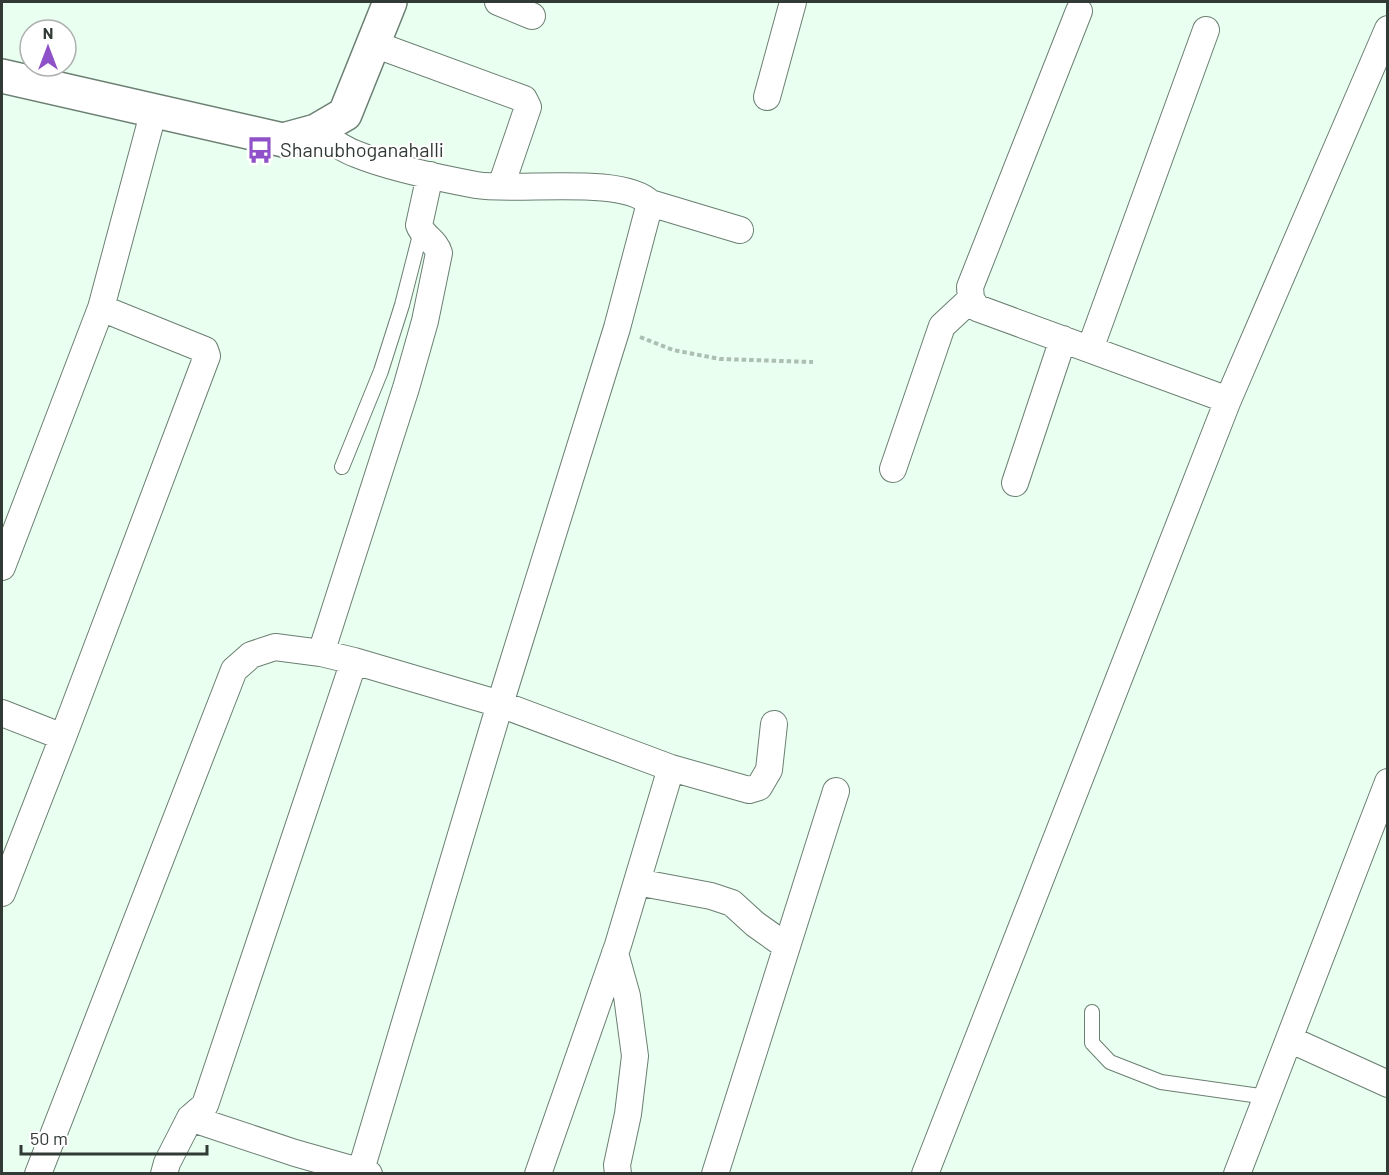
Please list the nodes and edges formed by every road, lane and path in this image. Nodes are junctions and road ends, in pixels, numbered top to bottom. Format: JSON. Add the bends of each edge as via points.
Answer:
{"nodes":[{"id":1,"x":390,"y":2,"type":"edge"},
{"id":2,"x":498,"y":2,"type":"edge"},
{"id":3,"x":793,"y":2,"type":"edge"},
{"id":4,"x":1079,"y":11,"type":"dead end"},
{"id":5,"x":532,"y":16,"type":"dead end"},
{"id":6,"x":1388,"y":29,"type":"edge"},
{"id":7,"x":1206,"y":30,"type":"dead end"},
{"id":8,"x":375,"y":44,"type":"junction"},
{"id":9,"x":2,"y":76,"type":"edge"},
{"id":10,"x":767,"y":97,"type":"dead end"},
{"id":11,"x":154,"y":110,"type":"junction"},
{"id":12,"x":316,"y":132,"type":"junction"},
{"id":13,"x":430,"y":175,"type":"junction"},
{"id":14,"x":501,"y":186,"type":"junction"},
{"id":15,"x":650,"y":203,"type":"junction"},
{"id":16,"x":740,"y":230,"type":"dead end"},
{"id":17,"x":421,"y":231,"type":"junction"},
{"id":18,"x":971,"y":299,"type":"junction"},
{"id":19,"x":101,"y":308,"type":"junction"},
{"id":20,"x":617,"y":328,"type":"junction"},
{"id":21,"x":1063,"y":339,"type":"junction"},
{"id":22,"x":1090,"y":349,"type":"junction"},
{"id":23,"x":813,"y":362,"type":"dead end"},
{"id":24,"x":1228,"y":400,"type":"junction"},
{"id":25,"x":342,"y":468,"type":"dead end"},
{"id":26,"x":893,"y":469,"type":"dead end"},
{"id":27,"x":1015,"y":483,"type":"dead end"},
{"id":28,"x":2,"y":567,"type":"edge"},
{"id":29,"x":321,"y":653,"type":"junction"},
{"id":30,"x":354,"y":661,"type":"junction"},
{"id":31,"x":500,"y":705,"type":"junction"},
{"id":32,"x":2,"y":713,"type":"edge"},
{"id":33,"x":774,"y":724,"type":"dead end"},
{"id":34,"x":63,"y":737,"type":"junction"},
{"id":35,"x":671,"y":768,"type":"junction"},
{"id":36,"x":836,"y":791,"type":"dead end"},
{"id":37,"x":1385,"y":796,"type":"edge"},
{"id":38,"x":637,"y":882,"type":"junction"},
{"id":39,"x":2,"y":893,"type":"edge"},
{"id":40,"x":786,"y":946,"type":"junction"},
{"id":41,"x":615,"y":953,"type":"junction"},
{"id":42,"x":1092,"y":1012,"type":"dead end"},
{"id":43,"x":1289,"y":1039,"type":"junction"},
{"id":44,"x":1388,"y":1084,"type":"edge"},
{"id":45,"x":1267,"y":1097,"type":"junction"},
{"id":46,"x":190,"y":1118,"type":"junction"},
{"id":47,"x":292,"y":1163,"type":"edge"},
{"id":48,"x":365,"y":1172,"type":"edge"},
{"id":49,"x":38,"y":1173,"type":"edge"},
{"id":50,"x":164,"y":1173,"type":"edge"},
{"id":51,"x":538,"y":1173,"type":"edge"},
{"id":52,"x":618,"y":1173,"type":"edge"},
{"id":53,"x":715,"y":1173,"type":"edge"},
{"id":54,"x":925,"y":1173,"type":"edge"},
{"id":55,"x":1237,"y":1173,"type":"edge"}],
"edges":[{"from":1,"to":8,"type":"street"},
{"from":2,"to":5,"type":"street"},
{"from":3,"to":10,"type":"street"},
{"from":4,"to":18,"type":"street","via":[[970,287]]},
{"from":6,"to":24,"type":"street"},
{"from":7,"to":22,"type":"street"},
{"from":8,"to":12,"type":"street","via":[[345,114]]},
{"from":8,"to":14,"type":"street","via":[[524,99],[528,107]]},
{"from":9,"to":11,"type":"street"},
{"from":11,"to":12,"type":"street","via":[[283,140]]},
{"from":11,"to":19,"type":"street"},
{"from":12,"to":13,"type":"street","via":[[355,154]]},
{"from":13,"to":14,"type":"street"},
{"from":13,"to":17,"type":"street"},
{"from":14,"to":15,"type":"street","via":[[606,188],[643,196]]},
{"from":15,"to":16,"type":"street"},
{"from":15,"to":20,"type":"street"},
{"from":17,"to":25,"type":"lane","via":[[381,370]]},
{"from":17,"to":29,"type":"street","via":[[436,245],[439,254],[425,321]]},
{"from":18,"to":21,"type":"street","via":[[977,308]]},
{"from":18,"to":26,"type":"street","via":[[942,326]]},
{"from":19,"to":28,"type":"street"},
{"from":19,"to":34,"type":"street","via":[[205,350],[207,356]]},
{"from":20,"to":23,"type":"path","via":[[673,350],[720,359]]},
{"from":20,"to":31,"type":"street"},
{"from":21,"to":22,"type":"street"},
{"from":21,"to":27,"type":"street"},
{"from":22,"to":24,"type":"street"},
{"from":24,"to":54,"type":"street"},
{"from":29,"to":30,"type":"street"},
{"from":29,"to":49,"type":"street","via":[[274,647],[251,655],[234,670]]},
{"from":30,"to":31,"type":"street"},
{"from":30,"to":46,"type":"street","via":[[205,1105]]},
{"from":31,"to":35,"type":"street"},
{"from":31,"to":48,"type":"street"},
{"from":32,"to":34,"type":"street"},
{"from":33,"to":35,"type":"street","via":[[769,770],[759,787],[748,789]]},
{"from":34,"to":39,"type":"street"},
{"from":35,"to":38,"type":"street"},
{"from":36,"to":40,"type":"street"},
{"from":37,"to":43,"type":"street"},
{"from":38,"to":40,"type":"street","via":[[732,903]]},
{"from":38,"to":41,"type":"street"},
{"from":40,"to":53,"type":"street"},
{"from":41,"to":51,"type":"street"},
{"from":41,"to":52,"type":"street","via":[[627,996],[635,1056]]},
{"from":42,"to":45,"type":"lane","via":[[1092,1043],[1110,1062],[1161,1082]]},
{"from":43,"to":44,"type":"street"},
{"from":43,"to":45,"type":"street"},
{"from":45,"to":55,"type":"street"},
{"from":46,"to":47,"type":"street"},
{"from":46,"to":50,"type":"street"},
{"from":47,"to":48,"type":"street"}]}
